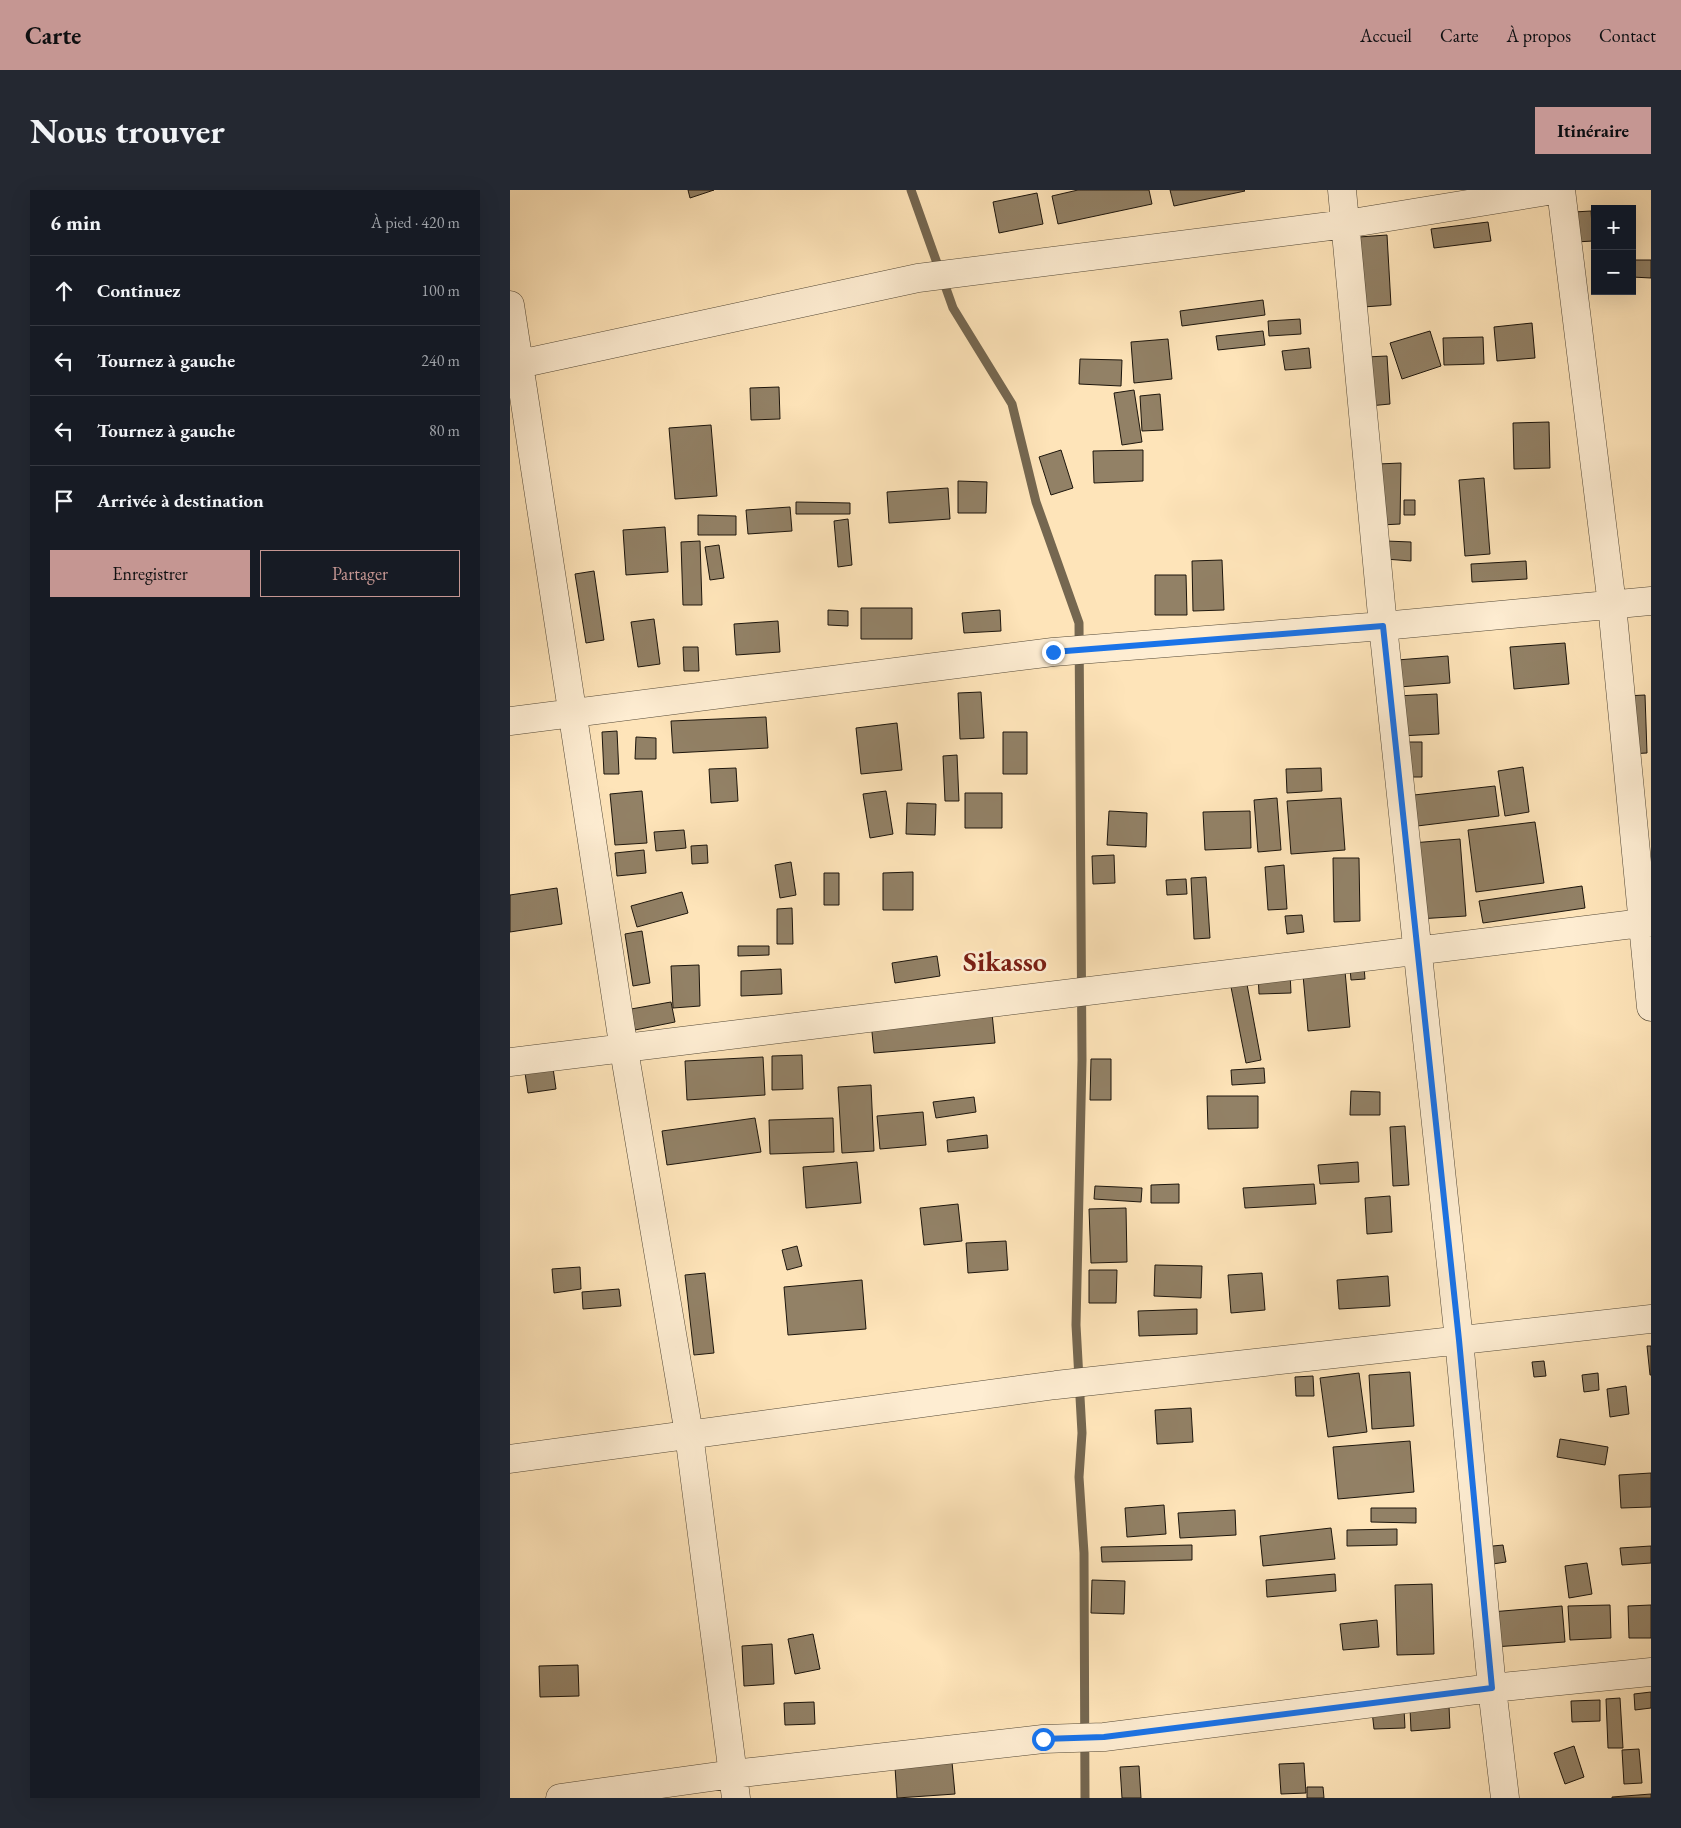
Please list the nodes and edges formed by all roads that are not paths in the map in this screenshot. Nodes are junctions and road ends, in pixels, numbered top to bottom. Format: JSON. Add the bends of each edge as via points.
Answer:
{"nodes":[{"id":1,"x":1342,"y":190,"type":"edge"},
{"id":2,"x":1554,"y":190,"type":"edge"},
{"id":3,"x":1561,"y":190,"type":"edge"},
{"id":4,"x":1346,"y":224,"type":"junction"},
{"id":5,"x":510,"y":305,"type":"edge"},
{"id":6,"x":514,"y":366,"type":"edge"},
{"id":7,"x":1651,"y":601,"type":"edge"},
{"id":8,"x":1612,"y":605,"type":"junction"},
{"id":9,"x":1383,"y":626,"type":"junction"},
{"id":10,"x":572,"y":715,"type":"junction"},
{"id":11,"x":510,"y":721,"type":"edge"},
{"id":12,"x":1646,"y":923,"type":"edge"},
{"id":13,"x":1419,"y":952,"type":"junction"},
{"id":14,"x":1651,"y":1007,"type":"edge"},
{"id":15,"x":624,"y":1050,"type":"junction"},
{"id":16,"x":510,"y":1062,"type":"edge"},
{"id":17,"x":1651,"y":1319,"type":"edge"},
{"id":18,"x":1459,"y":1340,"type":"junction"},
{"id":19,"x":689,"y":1434,"type":"junction"},
{"id":20,"x":510,"y":1459,"type":"edge"},
{"id":21,"x":1651,"y":1672,"type":"edge"},
{"id":22,"x":1492,"y":1688,"type":"junction"},
{"id":23,"x":735,"y":1786,"type":"edge"},
{"id":24,"x":560,"y":1798,"type":"edge"},
{"id":25,"x":1505,"y":1798,"type":"edge"}],
"edges":[{"from":1,"to":4,"type":"street"},
{"from":2,"to":4,"type":"street"},
{"from":3,"to":8,"type":"street"},
{"from":4,"to":6,"type":"street","via":[[918,278]]},
{"from":4,"to":9,"type":"street"},
{"from":5,"to":6,"type":"street"},
{"from":6,"to":10,"type":"street"},
{"from":7,"to":8,"type":"street"},
{"from":8,"to":9,"type":"street"},
{"from":8,"to":12,"type":"street"},
{"from":9,"to":10,"type":"street","via":[[1053,652]]},
{"from":9,"to":13,"type":"street"},
{"from":10,"to":11,"type":"street"},
{"from":10,"to":15,"type":"street"},
{"from":12,"to":13,"type":"street"},
{"from":12,"to":14,"type":"street"},
{"from":13,"to":15,"type":"street","via":[[1117,986]]},
{"from":13,"to":18,"type":"street"},
{"from":15,"to":16,"type":"street"},
{"from":15,"to":19,"type":"street"},
{"from":17,"to":18,"type":"street"},
{"from":18,"to":19,"type":"street","via":[[1056,1385]]},
{"from":18,"to":22,"type":"street"},
{"from":19,"to":20,"type":"street"},
{"from":19,"to":23,"type":"street"},
{"from":21,"to":22,"type":"street"},
{"from":22,"to":23,"type":"street","via":[[1104,1737],[1043,1739]]},
{"from":22,"to":25,"type":"street"},
{"from":23,"to":24,"type":"street"}]}
